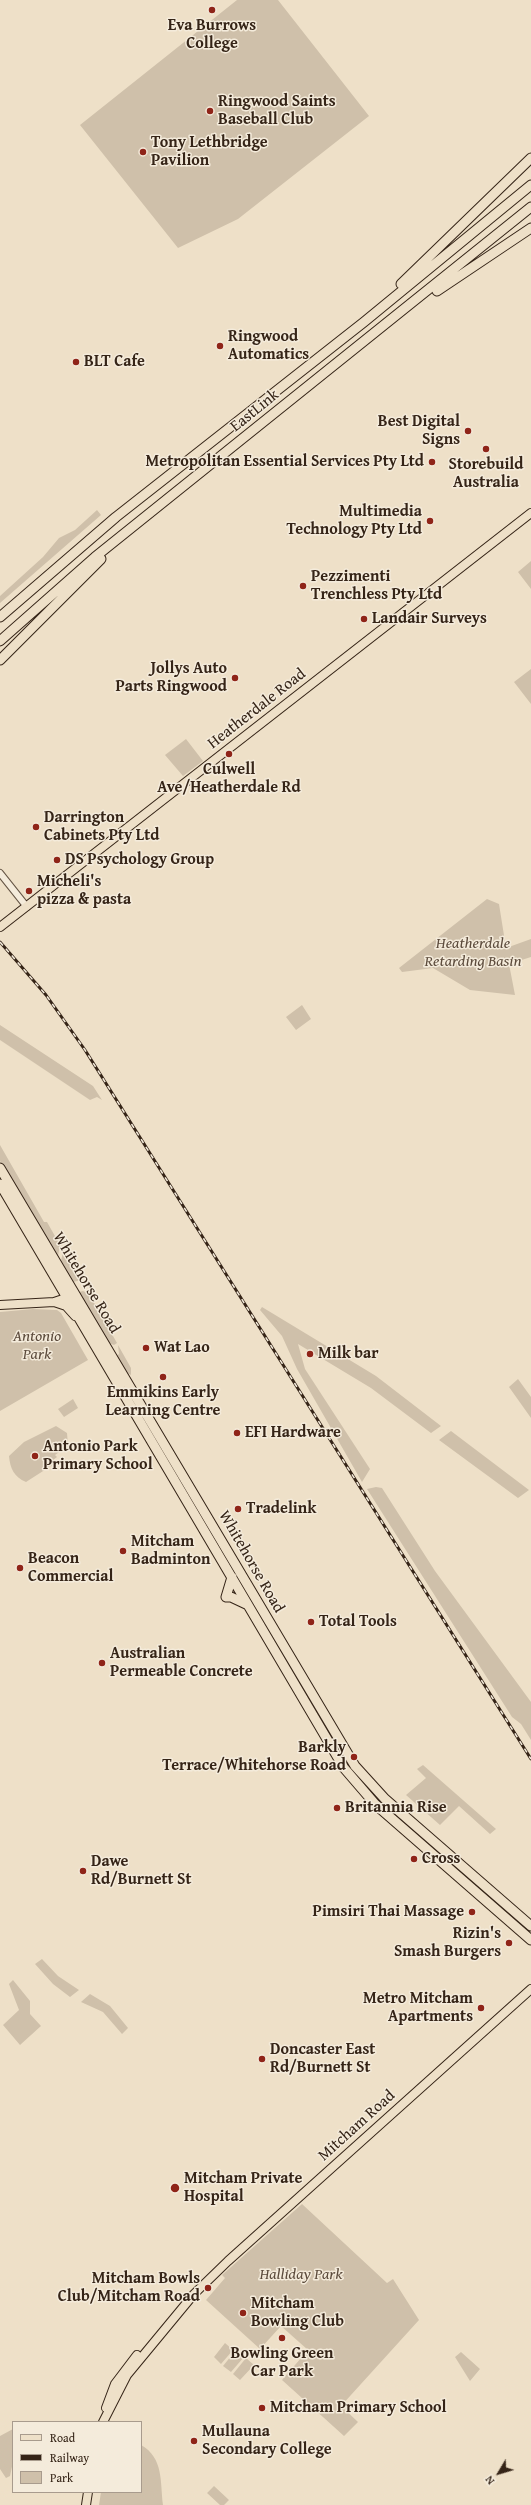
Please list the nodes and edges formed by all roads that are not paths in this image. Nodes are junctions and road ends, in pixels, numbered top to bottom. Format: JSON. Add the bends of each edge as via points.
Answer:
{"nodes":[{"id":1,"x":531,"y":158,"type":"edge"},
{"id":2,"x":531,"y":185,"type":"edge"},
{"id":3,"x":531,"y":207,"type":"edge"},
{"id":4,"x":531,"y":228,"type":"edge"},
{"id":5,"x":364,"y":322,"type":"junction"},
{"id":6,"x":388,"y":324,"type":"junction"},
{"id":7,"x":531,"y":513,"type":"edge"},
{"id":8,"x":135,"y":526,"type":"junction"},
{"id":9,"x":0,"y":617,"type":"edge"},
{"id":10,"x":0,"y":641,"type":"edge"},
{"id":11,"x":0,"y":660,"type":"edge"},
{"id":12,"x":0,"y":873,"type":"edge"},
{"id":13,"x":27,"y":907,"type":"junction"},
{"id":14,"x":0,"y":927,"type":"edge"},
{"id":15,"x":0,"y":1168,"type":"edge"},
{"id":16,"x":0,"y":1184,"type":"edge"},
{"id":17,"x":74,"y":1291,"type":"junction"},
{"id":18,"x":65,"y":1295,"type":"junction"},
{"id":19,"x":54,"y":1302,"type":"junction"},
{"id":20,"x":28,"y":1303,"type":"junction"},
{"id":21,"x":0,"y":1305,"type":"edge"},
{"id":22,"x":81,"y":1322,"type":"junction"},
{"id":23,"x":232,"y":1577,"type":"junction"},
{"id":24,"x":248,"y":1605,"type":"junction"},
{"id":25,"x":439,"y":1846,"type":"junction"},
{"id":26,"x":433,"y":1854,"type":"junction"},
{"id":27,"x":531,"y":1926,"type":"edge"},
{"id":28,"x":531,"y":1940,"type":"edge"},
{"id":29,"x":531,"y":1989,"type":"edge"},
{"id":30,"x":103,"y":2421,"type":"edge"},
{"id":31,"x":88,"y":2493,"type":"edge"},
{"id":32,"x":86,"y":2505,"type":"edge"}],
"edges":[{"from":1,"to":5,"type":"highway"},
{"from":2,"to":5,"type":"highway","name":"EastLink"},
{"from":3,"to":6,"type":"highway","name":"EastLink"},
{"from":4,"to":6,"type":"highway"},
{"from":5,"to":9,"type":"highway","name":"EastLink","via":[[116,517]]},
{"from":6,"to":8,"type":"highway","name":"EastLink"},
{"from":7,"to":13,"type":"main road","name":"Heatherdale Road"},
{"from":8,"to":10,"type":"highway","name":"EastLink","via":[[74,575]]},
{"from":8,"to":11,"type":"highway"},
{"from":12,"to":13,"type":"street"},
{"from":13,"to":14,"type":"main road","name":"Heatherdale Road"},
{"from":15,"to":17,"type":"highway","name":"Whitehorse Road"},
{"from":16,"to":18,"type":"highway","name":"Whitehorse Road"},
{"from":17,"to":18,"type":"main road"},
{"from":17,"to":25,"type":"highway","name":"Whitehorse Road","via":[[351,1761],[372,1787]]},
{"from":18,"to":19,"type":"main road"},
{"from":18,"to":20,"type":"main road"},
{"from":18,"to":22,"type":"highway","name":"Whitehorse Road"},
{"from":19,"to":20,"type":"main road"},
{"from":19,"to":22,"type":"main road","via":[[66,1306]]},
{"from":20,"to":21,"type":"main road"},
{"from":22,"to":23,"type":"highway","name":"Whitehorse Road"},
{"from":23,"to":24,"type":"highway","name":"Whitehorse Road"},
{"from":23,"to":24,"type":"highway","via":[[226,1597],[232,1596]]},
{"from":24,"to":26,"type":"highway","name":"Whitehorse Road","via":[[350,1777],[375,1804]]},
{"from":25,"to":26,"type":"highway"},
{"from":25,"to":27,"type":"highway","name":"Whitehorse Road"},
{"from":26,"to":28,"type":"highway","name":"Whitehorse Road"},
{"from":29,"to":30,"type":"main road","name":"Mitcham Road","via":[[194,2294],[127,2375]]},
{"from":31,"to":32,"type":"main road"}]}
